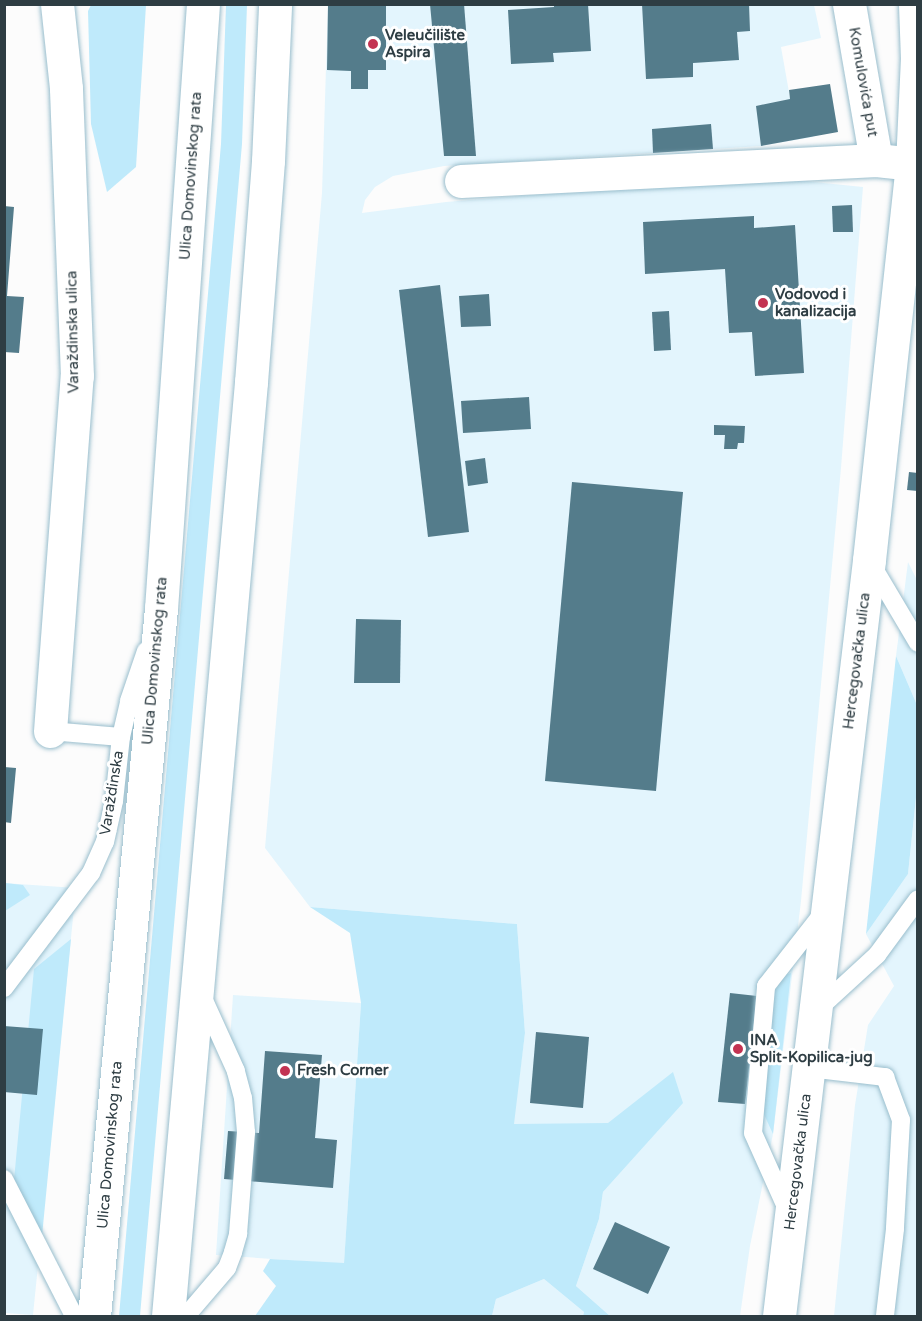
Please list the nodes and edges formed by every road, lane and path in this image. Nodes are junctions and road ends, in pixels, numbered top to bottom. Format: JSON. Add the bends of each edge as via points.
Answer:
{"nodes":[{"id":1,"x":57,"y":4,"type":"edge"},
{"id":2,"x":203,"y":4,"type":"edge"},
{"id":3,"x":275,"y":4,"type":"edge"},
{"id":4,"x":849,"y":4,"type":"edge"},
{"id":5,"x":915,"y":4,"type":"edge"},
{"id":6,"x":876,"y":160,"type":"junction"},
{"id":7,"x":912,"y":164,"type":"junction"},
{"id":8,"x":461,"y":181,"type":"dead end"},
{"id":9,"x":869,"y":560,"type":"junction"},
{"id":10,"x":161,"y":609,"type":"junction"},
{"id":11,"x":918,"y":643,"type":"edge"},
{"id":12,"x":50,"y":731,"type":"joint"},
{"id":13,"x":121,"y":737,"type":"junction"},
{"id":14,"x":918,"y":899,"type":"edge"},
{"id":15,"x":827,"y":909,"type":"junction"},
{"id":16,"x":197,"y":984,"type":"junction"},
{"id":17,"x":4,"y":988,"type":"edge"},
{"id":18,"x":815,"y":1013,"type":"junction"},
{"id":19,"x":809,"y":1068,"type":"junction"},
{"id":20,"x":909,"y":1133,"type":"edge"},
{"id":21,"x":4,"y":1179,"type":"edge"},
{"id":22,"x":792,"y":1219,"type":"junction"},
{"id":23,"x":74,"y":1317,"type":"edge"},
{"id":24,"x":94,"y":1317,"type":"edge"},
{"id":25,"x":168,"y":1317,"type":"edge"},
{"id":26,"x":186,"y":1317,"type":"edge"},
{"id":27,"x":779,"y":1317,"type":"edge"},
{"id":28,"x":885,"y":1317,"type":"edge"}],
"edges":[{"from":1,"to":12,"type":"street","name":"Varaždinska ulica","via":[[66,88],[76,376]]},
{"from":2,"to":10,"type":"street","name":"Ulica Domovinskog rata"},
{"from":3,"to":16,"type":"street","via":[[251,382]]},
{"from":4,"to":6,"type":"street","name":"Komulovića put"},
{"from":5,"to":7,"type":"street","name":"Hercegovačka ulica","via":[[917,59]]},
{"from":6,"to":7,"type":"street"},
{"from":6,"to":8,"type":"street"},
{"from":7,"to":9,"type":"street","name":"Hercegovačka ulica"},
{"from":9,"to":11,"type":"lane"},
{"from":9,"to":15,"type":"street","name":"Hercegovačka ulica"},
{"from":10,"to":13,"type":"lane","name":"Varaždinska","via":[[129,701]]},
{"from":10,"to":24,"type":"street","name":"Ulica Domovinskog rata"},
{"from":12,"to":13,"type":"lane"},
{"from":13,"to":17,"type":"lane","name":"Varaždinska","via":[[105,842],[91,873]]},
{"from":14,"to":18,"type":"lane","via":[[877,955]]},
{"from":15,"to":18,"type":"street","name":"Hercegovačka ulica"},
{"from":15,"to":22,"type":"lane","via":[[766,986],[753,1133]]},
{"from":16,"to":25,"type":"street"},
{"from":16,"to":26,"type":"lane","via":[[236,1071],[246,1132],[238,1234],[233,1252],[227,1268]]},
{"from":18,"to":19,"type":"street","name":"Hercegovačka ulica"},
{"from":19,"to":20,"type":"lane","via":[[885,1077]]},
{"from":19,"to":22,"type":"street","name":"Hercegovačka ulica"},
{"from":20,"to":28,"type":"lane"},
{"from":21,"to":23,"type":"lane"},
{"from":22,"to":27,"type":"street","name":"Hercegovačka ulica"}]}
